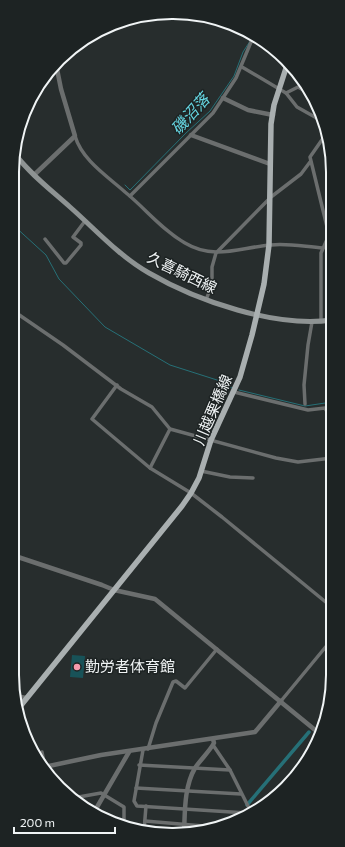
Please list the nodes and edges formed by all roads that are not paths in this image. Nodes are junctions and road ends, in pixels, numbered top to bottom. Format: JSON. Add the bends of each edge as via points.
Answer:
{"nodes":[{"id":1,"x":252,"y":41,"type":"edge"},
{"id":2,"x":242,"y":67,"type":"junction"},
{"id":3,"x":286,"y":69,"type":"edge"},
{"id":4,"x":57,"y":71,"type":"edge"},
{"id":5,"x":279,"y":89,"type":"junction"},
{"id":6,"x":301,"y":89,"type":"edge"},
{"id":7,"x":286,"y":93,"type":"junction"},
{"id":8,"x":224,"y":98,"type":"junction"},
{"id":9,"x":273,"y":115,"type":"junction"},
{"id":10,"x":315,"y":117,"type":"edge"},
{"id":11,"x":191,"y":135,"type":"junction"},
{"id":12,"x":75,"y":136,"type":"junction"},
{"id":13,"x":322,"y":139,"type":"edge"},
{"id":14,"x":19,"y":159,"type":"edge"},
{"id":15,"x":310,"y":162,"type":"junction"},
{"id":16,"x":270,"y":164,"type":"junction"},
{"id":17,"x":34,"y":175,"type":"junction"},
{"id":18,"x":130,"y":196,"type":"junction"},
{"id":19,"x":270,"y":197,"type":"junction"},
{"id":20,"x":85,"y":220,"type":"junction"},
{"id":21,"x":326,"y":220,"type":"edge"},
{"id":22,"x":44,"y":239,"type":"dead end"},
{"id":23,"x":326,"y":242,"type":"edge"},
{"id":24,"x":269,"y":245,"type":"junction"},
{"id":25,"x":323,"y":248,"type":"junction"},
{"id":26,"x":216,"y":253,"type":"junction"},
{"id":27,"x":206,"y":300,"type":"junction"},
{"id":28,"x":256,"y":314,"type":"junction"},
{"id":29,"x":19,"y":315,"type":"edge"},
{"id":30,"x":321,"y":321,"type":"junction"},
{"id":31,"x":326,"y":321,"type":"edge"},
{"id":32,"x":312,"y":322,"type":"junction"},
{"id":33,"x":117,"y":385,"type":"junction"},
{"id":34,"x":234,"y":392,"type":"junction"},
{"id":35,"x":305,"y":404,"type":"dead end"},
{"id":36,"x":326,"y":410,"type":"edge"},
{"id":37,"x":170,"y":428,"type":"junction"},
{"id":38,"x":211,"y":440,"type":"junction"},
{"id":39,"x":326,"y":459,"type":"edge"},
{"id":40,"x":150,"y":468,"type":"junction"},
{"id":41,"x":201,"y":471,"type":"junction"},
{"id":42,"x":253,"y":478,"type":"dead end"},
{"id":43,"x":191,"y":493,"type":"junction"},
{"id":44,"x":19,"y":557,"type":"edge"},
{"id":45,"x":114,"y":590,"type":"junction"},
{"id":46,"x":326,"y":602,"type":"edge"},
{"id":47,"x":326,"y":647,"type":"edge"},
{"id":48,"x":217,"y":649,"type":"junction"},
{"id":49,"x":20,"y":697,"type":"edge"},
{"id":50,"x":26,"y":698,"type":"junction"},
{"id":51,"x":281,"y":702,"type":"junction"},
{"id":52,"x":22,"y":704,"type":"edge"},
{"id":53,"x":315,"y":730,"type":"edge"},
{"id":54,"x":213,"y":739,"type":"junction"},
{"id":55,"x":213,"y":746,"type":"junction"},
{"id":56,"x":145,"y":749,"type":"junction"},
{"id":57,"x":42,"y":752,"type":"dead end"},
{"id":58,"x":129,"y":752,"type":"junction"},
{"id":59,"x":43,"y":757,"type":"edge"},
{"id":60,"x":139,"y":765,"type":"junction"},
{"id":61,"x":50,"y":766,"type":"edge"},
{"id":62,"x":195,"y":769,"type":"junction"},
{"id":63,"x":230,"y":770,"type":"junction"},
{"id":64,"x":136,"y":788,"type":"junction"},
{"id":65,"x":187,"y":791,"type":"junction"},
{"id":66,"x":241,"y":794,"type":"junction"},
{"id":67,"x":104,"y":795,"type":"junction"},
{"id":68,"x":80,"y":797,"type":"edge"},
{"id":69,"x":146,"y":806,"type":"junction"},
{"id":70,"x":97,"y":807,"type":"edge"},
{"id":71,"x":248,"y":808,"type":"edge"},
{"id":72,"x":185,"y":809,"type":"junction"},
{"id":73,"x":239,"y":812,"type":"edge"},
{"id":74,"x":124,"y":820,"type":"edge"},
{"id":75,"x":145,"y":821,"type":"junction"},
{"id":76,"x":145,"y":825,"type":"edge"},
{"id":77,"x":184,"y":825,"type":"junction"},
{"id":78,"x":198,"y":826,"type":"edge"}],
"edges":[{"from":1,"to":2,"type":"street"},
{"from":2,"to":5,"type":"street"},
{"from":2,"to":8,"type":"street"},
{"from":3,"to":5,"type":"main road","name":"川越栗橋線"},
{"from":4,"to":12,"type":"street"},
{"from":5,"to":7,"type":"street"},
{"from":5,"to":9,"type":"main road","name":"川越栗橋線"},
{"from":6,"to":7,"type":"street","via":[[298,87]]},
{"from":7,"to":10,"type":"street","via":[[297,107]]},
{"from":8,"to":9,"type":"street","via":[[248,110]]},
{"from":8,"to":11,"type":"street"},
{"from":9,"to":16,"type":"main road","name":"川越栗橋線"},
{"from":11,"to":16,"type":"street"},
{"from":11,"to":18,"type":"street"},
{"from":12,"to":17,"type":"street"},
{"from":12,"to":18,"type":"street","via":[[78,146],[97,168]]},
{"from":13,"to":15,"type":"street","via":[[310,157]]},
{"from":14,"to":17,"type":"main road","name":"久喜騎西線"},
{"from":15,"to":19,"type":"street","via":[[301,174]]},
{"from":15,"to":21,"type":"street"},
{"from":16,"to":19,"type":"main road","name":"川越栗橋線"},
{"from":17,"to":20,"type":"main road","name":"久喜騎西線"},
{"from":18,"to":26,"type":"street","via":[[155,222],[185,243],[199,250]]},
{"from":19,"to":24,"type":"main road","name":"川越栗橋線"},
{"from":19,"to":26,"type":"street"},
{"from":20,"to":22,"type":"street","via":[[73,237],[81,243],[66,263]]},
{"from":20,"to":27,"type":"main road","name":"久喜騎西線","via":[[128,259],[149,273]]},
{"from":23,"to":25,"type":"street"},
{"from":24,"to":25,"type":"street"},
{"from":24,"to":26,"type":"street","via":[[239,252]]},
{"from":24,"to":28,"type":"main road","name":"川越栗橋線","via":[[264,284]]},
{"from":25,"to":30,"type":"street"},
{"from":26,"to":27,"type":"street","via":[[212,266],[212,284]]},
{"from":27,"to":28,"type":"main road","name":"久喜騎西線"},
{"from":28,"to":32,"type":"main road","name":"久喜騎西線"},
{"from":28,"to":34,"type":"main road","name":"川越栗橋線","via":[[247,358]]},
{"from":29,"to":33,"type":"street"},
{"from":30,"to":31,"type":"main road","name":"久喜騎西線"},
{"from":30,"to":32,"type":"main road","name":"久喜騎西線"},
{"from":32,"to":35,"type":"street","via":[[304,385]]},
{"from":33,"to":37,"type":"street","via":[[152,407]]},
{"from":33,"to":40,"type":"street","via":[[92,419]]},
{"from":34,"to":36,"type":"street","via":[[308,410]]},
{"from":34,"to":38,"type":"main road","name":"川越栗橋線"},
{"from":37,"to":38,"type":"street"},
{"from":37,"to":40,"type":"street"},
{"from":38,"to":39,"type":"street","via":[[298,462]]},
{"from":38,"to":41,"type":"main road","name":"川越栗橋線"},
{"from":40,"to":43,"type":"street"},
{"from":41,"to":42,"type":"street","via":[[230,477]]},
{"from":41,"to":43,"type":"main road","name":"川越栗橋線"},
{"from":43,"to":45,"type":"main road","name":"川越栗橋線"},
{"from":43,"to":46,"type":"street"},
{"from":44,"to":45,"type":"street"},
{"from":45,"to":48,"type":"street","via":[[155,598]]},
{"from":45,"to":50,"type":"main road","name":"川越栗橋線"},
{"from":47,"to":51,"type":"street"},
{"from":48,"to":51,"type":"street"},
{"from":48,"to":56,"type":"street","via":[[185,688],[176,681],[173,682]]},
{"from":49,"to":50,"type":"street"},
{"from":50,"to":52,"type":"main road","name":"川越栗橋線"},
{"from":51,"to":53,"type":"street"},
{"from":51,"to":54,"type":"street","via":[[256,731]]},
{"from":54,"to":55,"type":"street"},
{"from":54,"to":56,"type":"street"},
{"from":55,"to":62,"type":"street"},
{"from":55,"to":63,"type":"street"},
{"from":56,"to":58,"type":"street"},
{"from":56,"to":60,"type":"street"},
{"from":57,"to":59,"type":"street"},
{"from":58,"to":61,"type":"street"},
{"from":58,"to":67,"type":"street"},
{"from":60,"to":62,"type":"street"},
{"from":60,"to":64,"type":"street"},
{"from":62,"to":63,"type":"street"},
{"from":62,"to":65,"type":"street"},
{"from":63,"to":66,"type":"street"},
{"from":64,"to":65,"type":"street"},
{"from":64,"to":69,"type":"street","via":[[134,801],[137,806]]},
{"from":65,"to":66,"type":"street"},
{"from":65,"to":72,"type":"street"},
{"from":66,"to":71,"type":"street"},
{"from":67,"to":68,"type":"street","via":[[98,793]]},
{"from":67,"to":70,"type":"street"},
{"from":67,"to":74,"type":"street","via":[[124,807]]},
{"from":69,"to":72,"type":"street"},
{"from":69,"to":75,"type":"street"},
{"from":72,"to":73,"type":"street"},
{"from":72,"to":77,"type":"street"},
{"from":75,"to":76,"type":"street"},
{"from":75,"to":77,"type":"street"},
{"from":77,"to":78,"type":"street"}]}
